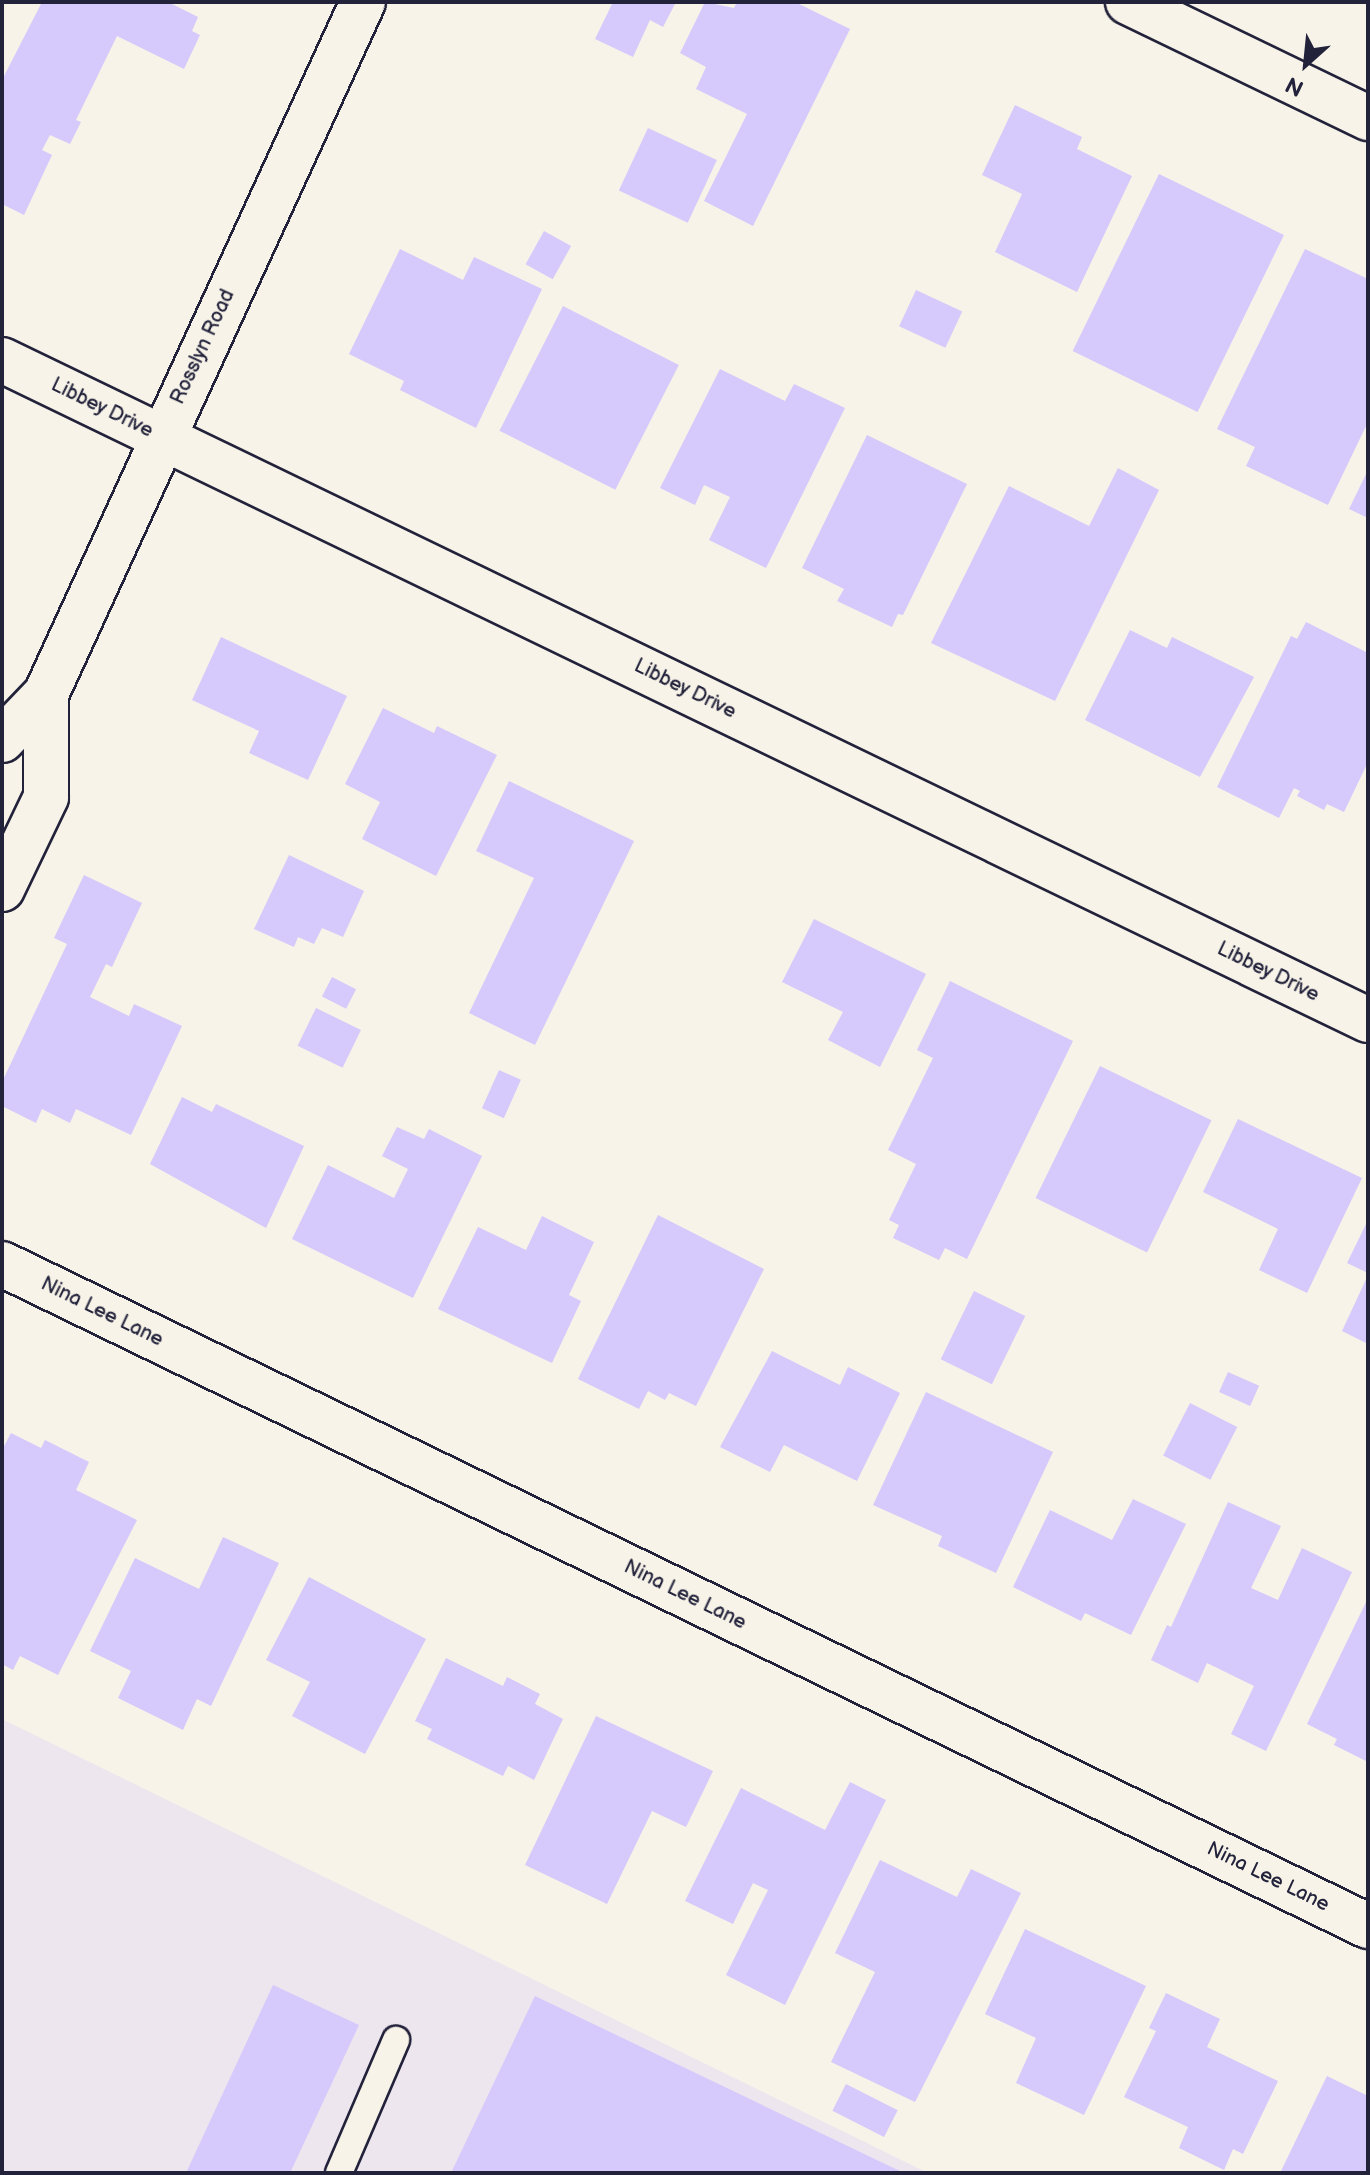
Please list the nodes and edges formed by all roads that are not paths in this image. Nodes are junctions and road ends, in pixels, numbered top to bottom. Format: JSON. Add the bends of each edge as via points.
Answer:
{"nodes":[{"id":1,"x":363,"y":2,"type":"edge"},
{"id":2,"x":1128,"y":2,"type":"edge"},
{"id":3,"x":1368,"y":118,"type":"edge"},
{"id":4,"x":2,"y":360,"type":"edge"},
{"id":5,"x":161,"y":436,"type":"junction"},
{"id":6,"x":46,"y":694,"type":"junction"},
{"id":7,"x":2,"y":740,"type":"edge"},
{"id":8,"x":2,"y":889,"type":"edge"},
{"id":9,"x":1368,"y":1020,"type":"edge"},
{"id":10,"x":2,"y":1264,"type":"edge"},
{"id":11,"x":1368,"y":1926,"type":"edge"},
{"id":12,"x":396,"y":2040,"type":"dead end"},
{"id":13,"x":339,"y":2173,"type":"edge"}],
"edges":[{"from":1,"to":5,"type":"street","name":"Rosslyn Road"},
{"from":2,"to":3,"type":"street"},
{"from":4,"to":5,"type":"street","name":"Libbey Drive"},
{"from":5,"to":6,"type":"street","name":"Rosslyn Road"},
{"from":5,"to":9,"type":"street","name":"Libbey Drive"},
{"from":6,"to":7,"type":"street","name":"Rosslyn Road"},
{"from":6,"to":8,"type":"street","name":"Rosslyn Road","via":[[46,797]]},
{"from":10,"to":11,"type":"street","name":"Nina Lee Lane"},
{"from":12,"to":13,"type":"lane"}]}
